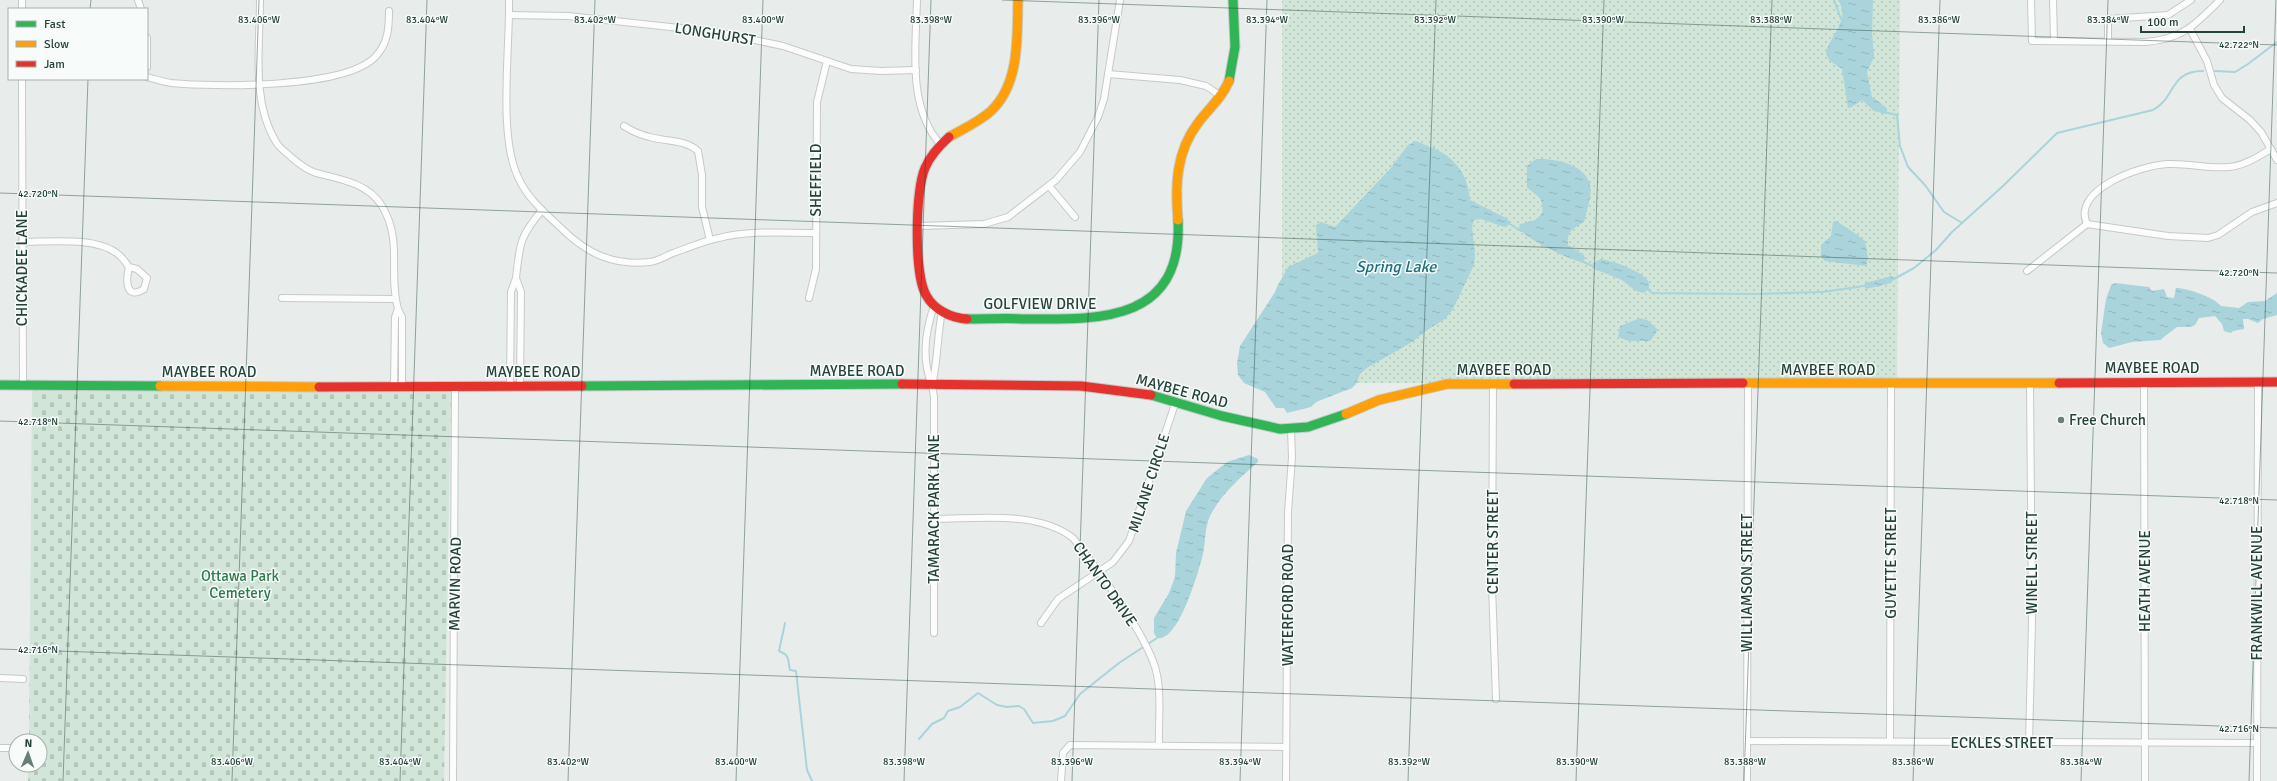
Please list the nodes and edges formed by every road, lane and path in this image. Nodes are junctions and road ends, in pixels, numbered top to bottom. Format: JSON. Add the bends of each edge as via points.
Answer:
{"nodes":[{"id":1,"x":260,"y":0,"type":"edge"},
{"id":2,"x":509,"y":0,"type":"edge"},
{"id":3,"x":917,"y":0,"type":"edge"},
{"id":4,"x":1018,"y":0,"type":"edge"},
{"id":5,"x":1120,"y":0,"type":"edge"},
{"id":6,"x":1233,"y":0,"type":"edge"},
{"id":7,"x":2031,"y":0,"type":"edge"},
{"id":8,"x":2053,"y":0,"type":"edge"},
{"id":9,"x":2191,"y":0,"type":"edge"},
{"id":10,"x":2220,"y":0,"type":"edge"},
{"id":11,"x":389,"y":11,"type":"dead end"},
{"id":12,"x":510,"y":15,"type":"junction"},
{"id":13,"x":2190,"y":29,"type":"junction"},
{"id":14,"x":2054,"y":40,"type":"junction"},
{"id":15,"x":2108,"y":41,"type":"junction"},
{"id":16,"x":827,"y":61,"type":"junction"},
{"id":17,"x":916,"y":70,"type":"junction"},
{"id":18,"x":1108,"y":74,"type":"junction"},
{"id":19,"x":148,"y":77,"type":"edge"},
{"id":20,"x":22,"y":80,"type":"edge"},
{"id":21,"x":260,"y":84,"type":"junction"},
{"id":22,"x":1221,"y":96,"type":"junction"},
{"id":23,"x":624,"y":126,"type":"dead end"},
{"id":24,"x":940,"y":144,"type":"junction"},
{"id":25,"x":2271,"y":149,"type":"junction"},
{"id":26,"x":2277,"y":160,"type":"edge"},
{"id":27,"x":1049,"y":186,"type":"junction"},
{"id":28,"x":2277,"y":203,"type":"edge"},
{"id":29,"x":542,"y":210,"type":"junction"},
{"id":30,"x":1075,"y":217,"type":"dead end"},
{"id":31,"x":2087,"y":224,"type":"junction"},
{"id":32,"x":919,"y":226,"type":"junction"},
{"id":33,"x":816,"y":233,"type":"junction"},
{"id":34,"x":710,"y":240,"type":"junction"},
{"id":35,"x":22,"y":242,"type":"junction"},
{"id":36,"x":129,"y":267,"type":"dead end"},
{"id":37,"x":2027,"y":271,"type":"dead end"},
{"id":38,"x":516,"y":278,"type":"junction"},
{"id":39,"x":282,"y":298,"type":"dead end"},
{"id":40,"x":809,"y":298,"type":"dead end"},
{"id":41,"x":396,"y":299,"type":"junction"},
{"id":42,"x":398,"y":309,"type":"junction"},
{"id":43,"x":938,"y":309,"type":"junction"},
{"id":44,"x":510,"y":326,"type":"junction"},
{"id":45,"x":521,"y":326,"type":"junction"},
{"id":46,"x":927,"y":336,"type":"junction"},
{"id":47,"x":938,"y":336,"type":"junction"},
{"id":48,"x":395,"y":343,"type":"junction"},
{"id":49,"x":402,"y":343,"type":"junction"},
{"id":50,"x":2144,"y":382,"type":"junction"},
{"id":51,"x":2258,"y":382,"type":"junction"},
{"id":52,"x":2277,"y":382,"type":"edge"},
{"id":53,"x":2030,"y":383,"type":"junction"},
{"id":54,"x":1493,"y":384,"type":"junction"},
{"id":55,"x":1748,"y":384,"type":"junction"},
{"id":56,"x":1891,"y":384,"type":"junction"},
{"id":57,"x":0,"y":385,"type":"edge"},
{"id":58,"x":932,"y":385,"type":"junction"},
{"id":59,"x":23,"y":386,"type":"junction"},
{"id":60,"x":455,"y":386,"type":"junction"},
{"id":61,"x":510,"y":386,"type":"junction"},
{"id":62,"x":520,"y":386,"type":"junction"},
{"id":63,"x":398,"y":387,"type":"junction"},
{"id":64,"x":1176,"y":401,"type":"junction"},
{"id":65,"x":1291,"y":428,"type":"junction"},
{"id":66,"x":934,"y":519,"type":"junction"},
{"id":67,"x":1098,"y":573,"type":"junction"},
{"id":68,"x":1041,"y":623,"type":"dead end"},
{"id":69,"x":934,"y":633,"type":"dead end"},
{"id":70,"x":0,"y":678,"type":"edge"},
{"id":71,"x":23,"y":679,"type":"dead end"},
{"id":72,"x":1496,"y":699,"type":"dead end"},
{"id":73,"x":1747,"y":741,"type":"junction"},
{"id":74,"x":1890,"y":742,"type":"junction"},
{"id":75,"x":2029,"y":742,"type":"junction"},
{"id":76,"x":2257,"y":743,"type":"junction"},
{"id":77,"x":2145,"y":744,"type":"junction"},
{"id":78,"x":1159,"y":745,"type":"junction"},
{"id":79,"x":1286,"y":747,"type":"junction"},
{"id":80,"x":453,"y":781,"type":"edge"},
{"id":81,"x":1061,"y":781,"type":"edge"},
{"id":82,"x":1286,"y":781,"type":"edge"},
{"id":83,"x":1747,"y":781,"type":"edge"},
{"id":84,"x":2145,"y":781,"type":"edge"},
{"id":85,"x":2257,"y":781,"type":"edge"}],
"edges":[{"from":1,"to":21,"type":"street"},
{"from":2,"to":12,"type":"street"},
{"from":3,"to":17,"type":"street"},
{"from":4,"to":24,"type":"main road","via":[[1012,65],[1006,91],[997,105],[984,117]]},
{"from":5,"to":18,"type":"street"},
{"from":6,"to":22,"type":"main road","name":"GOLFVIEW DRIVE","via":[[1234,64]]},
{"from":7,"to":14,"type":"street","via":[[2032,41]]},
{"from":8,"to":14,"type":"street"},
{"from":9,"to":15,"type":"street","via":[[2168,15],[2108,19]]},
{"from":10,"to":13,"type":"street"},
{"from":11,"to":21,"type":"street","via":[[388,32],[384,44],[376,57],[363,67],[344,74]]},
{"from":12,"to":16,"type":"street","name":"LONGHURST","via":[[568,16],[717,32],[783,46]]},
{"from":12,"to":29,"type":"street","via":[[508,146],[518,178]]},
{"from":13,"to":15,"type":"street","via":[[2160,41]]},
{"from":13,"to":25,"type":"street","via":[[2222,98],[2250,120]]},
{"from":14,"to":15,"type":"street"},
{"from":16,"to":17,"type":"street","name":"LONGHURST","via":[[865,71]]},
{"from":16,"to":33,"type":"street","name":"SHEFFIELD","via":[[817,102]]},
{"from":17,"to":24,"type":"street","via":[[920,108],[929,130]]},
{"from":18,"to":22,"type":"street","via":[[1180,80],[1206,86]]},
{"from":18,"to":27,"type":"street","via":[[1104,98],[1092,132],[1080,152]]},
{"from":19,"to":21,"type":"street","via":[[178,83]]},
{"from":20,"to":35,"type":"street","name":"CHICKADEE LANE"},
{"from":21,"to":41,"type":"street","via":[[262,111],[277,144],[301,166],[364,188],[382,205],[394,238]]},
{"from":22,"to":43,"type":"main road","name":"GOLFVIEW DRIVE","via":[[1202,118],[1180,161],[1175,195],[1176,253],[1162,286],[1151,297],[1133,309],[1105,318],[965,319],[951,317]]},
{"from":23,"to":34,"type":"street","via":[[634,133],[684,143],[698,152],[702,175],[702,207]]},
{"from":24,"to":32,"type":"main road","via":[[931,155],[920,183]]},
{"from":25,"to":26,"type":"street"},
{"from":25,"to":31,"type":"street","via":[[2230,167],[2168,164],[2151,166],[2130,174],[2098,190],[2088,199],[2084,211]]},
{"from":27,"to":30,"type":"street"},
{"from":27,"to":32,"type":"street","via":[[1008,217],[997,221],[984,224]]},
{"from":28,"to":31,"type":"street","via":[[2252,212],[2218,235],[2208,238],[2168,236]]},
{"from":29,"to":34,"type":"street","via":[[572,240],[601,257],[618,262],[653,262]]},
{"from":29,"to":38,"type":"street","via":[[526,229],[521,240]]},
{"from":31,"to":37,"type":"street"},
{"from":32,"to":43,"type":"main road","via":[[920,275],[923,289]]},
{"from":33,"to":34,"type":"street","via":[[730,236]]},
{"from":33,"to":40,"type":"street","name":"SHEFFIELD","via":[[816,269]]},
{"from":35,"to":36,"type":"street","via":[[96,245],[119,255]]},
{"from":35,"to":59,"type":"street","name":"CHICKADEE LANE"},
{"from":38,"to":44,"type":"street","via":[[511,292]]},
{"from":38,"to":45,"type":"street","via":[[521,292]]},
{"from":39,"to":41,"type":"street"},
{"from":41,"to":42,"type":"street"},
{"from":42,"to":48,"type":"street","via":[[395,317]]},
{"from":42,"to":49,"type":"street","via":[[402,317]]},
{"from":43,"to":46,"type":"street"},
{"from":43,"to":47,"type":"street"},
{"from":44,"to":45,"type":"street"},
{"from":44,"to":61,"type":"street"},
{"from":45,"to":62,"type":"street"},
{"from":46,"to":47,"type":"street"},
{"from":46,"to":58,"type":"street","via":[[925,369]]},
{"from":47,"to":58,"type":"street","via":[[936,369]]},
{"from":48,"to":49,"type":"street"},
{"from":48,"to":63,"type":"street"},
{"from":49,"to":63,"type":"street"},
{"from":50,"to":51,"type":"main road","name":"MAYBEE ROAD"},
{"from":50,"to":53,"type":"main road","name":"MAYBEE ROAD"},
{"from":50,"to":77,"type":"street","name":"HEATH AVENUE"},
{"from":51,"to":52,"type":"main road","name":"MAYBEE ROAD"},
{"from":51,"to":76,"type":"street","name":"FRANKWILL AVENUE"},
{"from":53,"to":56,"type":"main road","name":"MAYBEE ROAD"},
{"from":53,"to":75,"type":"street","name":"WINELL STREET","via":[[2032,622]]},
{"from":54,"to":55,"type":"main road","name":"MAYBEE ROAD"},
{"from":54,"to":65,"type":"main road","name":"MAYBEE ROAD","via":[[1447,384],[1427,388],[1379,400],[1324,423]]},
{"from":54,"to":72,"type":"street","name":"CENTER STREET","via":[[1492,586]]},
{"from":55,"to":56,"type":"main road","name":"MAYBEE ROAD"},
{"from":55,"to":73,"type":"street","name":"WILLIAMSON STREET"},
{"from":56,"to":74,"type":"street","name":"GUYETTE STREET"},
{"from":57,"to":59,"type":"main road","name":"MAYBEE ROAD"},
{"from":58,"to":62,"type":"main road","name":"MAYBEE ROAD"},
{"from":58,"to":64,"type":"main road","name":"MAYBEE ROAD","via":[[1081,386],[1142,392]]},
{"from":58,"to":66,"type":"street","name":"TAMARACK PARK LANE"},
{"from":59,"to":63,"type":"main road","name":"MAYBEE ROAD"},
{"from":60,"to":61,"type":"main road","name":"MAYBEE ROAD"},
{"from":60,"to":63,"type":"main road","name":"MAYBEE ROAD"},
{"from":60,"to":80,"type":"street","name":"MARVIN ROAD"},
{"from":61,"to":62,"type":"main road","name":"MAYBEE ROAD"},
{"from":64,"to":65,"type":"main road","name":"MAYBEE ROAD","via":[[1266,427]]},
{"from":64,"to":67,"type":"street","name":"MILANE CIRCLE","via":[[1133,533],[1124,550]]},
{"from":65,"to":79,"type":"street","name":"WATERFORD ROAD"},
{"from":66,"to":67,"type":"street","name":"CHANTO DRIVE","via":[[1041,521],[1073,538]]},
{"from":66,"to":69,"type":"street","name":"TAMARACK PARK LANE"},
{"from":67,"to":68,"type":"street","name":"MILANE CIRCLE","via":[[1058,600]]},
{"from":67,"to":78,"type":"street","name":"CHANTO DRIVE","via":[[1154,660],[1160,707]]},
{"from":70,"to":71,"type":"street"},
{"from":73,"to":74,"type":"street","name":"ECKLES STREET"},
{"from":73,"to":83,"type":"street","name":"WILLIAMSON STREET"},
{"from":74,"to":75,"type":"street","name":"ECKLES STREET"},
{"from":75,"to":77,"type":"street","name":"ECKLES STREET"},
{"from":76,"to":77,"type":"street","name":"ECKLES STREET"},
{"from":76,"to":85,"type":"street","name":"FRANKWILL AVENUE"},
{"from":77,"to":84,"type":"street","name":"HEATH AVENUE"},
{"from":78,"to":79,"type":"street"},
{"from":78,"to":81,"type":"street","via":[[1070,745],[1063,753]]},
{"from":79,"to":82,"type":"street","name":"WATERFORD ROAD"}]}
